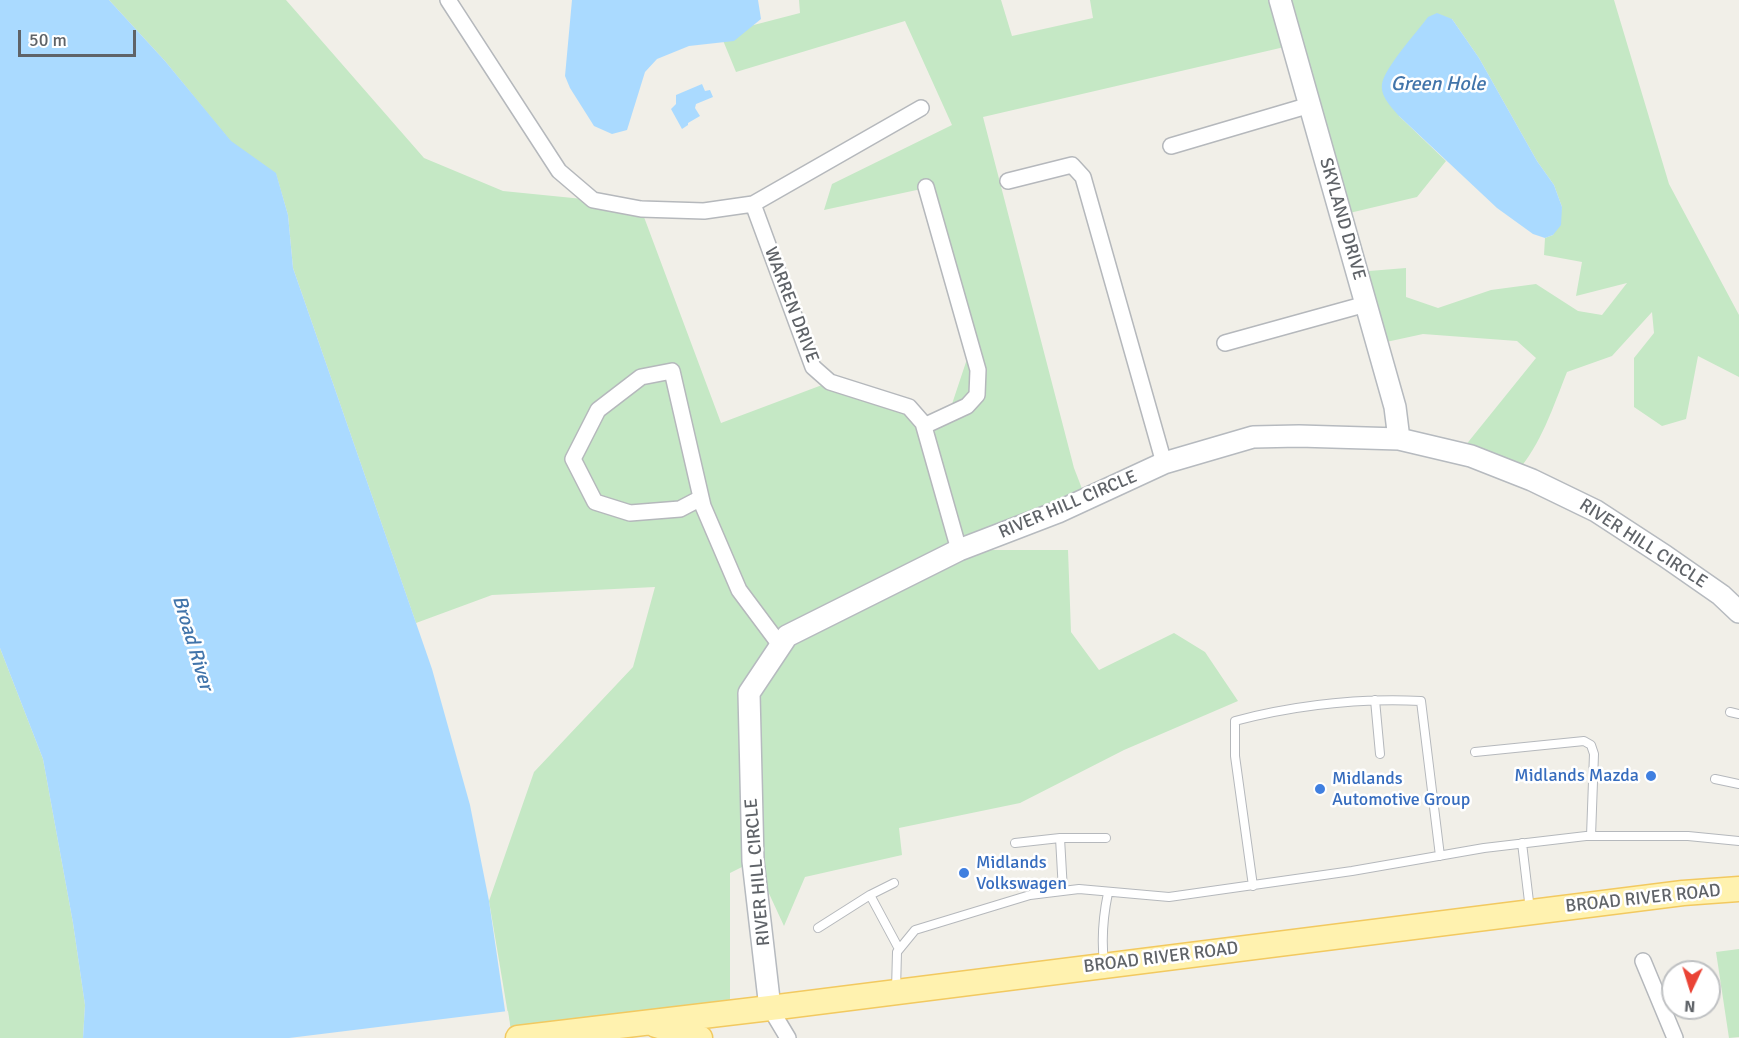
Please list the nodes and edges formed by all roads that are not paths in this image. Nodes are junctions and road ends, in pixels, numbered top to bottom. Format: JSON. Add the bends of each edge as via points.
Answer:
{"nodes":[{"id":1,"x":448,"y":0,"type":"edge"},
{"id":2,"x":1280,"y":0,"type":"edge"},
{"id":3,"x":1310,"y":105,"type":"junction"},
{"id":4,"x":921,"y":108,"type":"dead end"},
{"id":5,"x":1171,"y":146,"type":"dead end"},
{"id":6,"x":1008,"y":181,"type":"dead end"},
{"id":7,"x":926,"y":188,"type":"dead end"},
{"id":8,"x":753,"y":204,"type":"junction"},
{"id":9,"x":1366,"y":304,"type":"junction"},
{"id":10,"x":1225,"y":343,"type":"dead end"},
{"id":11,"x":924,"y":426,"type":"junction"},
{"id":12,"x":1399,"y":439,"type":"junction"},
{"id":13,"x":1164,"y":464,"type":"junction"},
{"id":14,"x":701,"y":498,"type":"junction"},
{"id":15,"x":959,"y":550,"type":"junction"},
{"id":16,"x":1739,"y":612,"type":"edge"},
{"id":17,"x":780,"y":645,"type":"junction"},
{"id":18,"x":1375,"y":700,"type":"junction"},
{"id":19,"x":1730,"y":712,"type":"dead end"},
{"id":20,"x":1739,"y":714,"type":"edge"},
{"id":21,"x":1475,"y":752,"type":"dead end"},
{"id":22,"x":1380,"y":754,"type":"dead end"},
{"id":23,"x":1715,"y":778,"type":"dead end"},
{"id":24,"x":1739,"y":784,"type":"edge"},
{"id":25,"x":1592,"y":836,"type":"junction"},
{"id":26,"x":1060,"y":838,"type":"junction"},
{"id":27,"x":1106,"y":838,"type":"dead end"},
{"id":28,"x":1739,"y":841,"type":"edge"},
{"id":29,"x":1015,"y":843,"type":"dead end"},
{"id":30,"x":1522,"y":843,"type":"junction"},
{"id":31,"x":1440,"y":855,"type":"junction"},
{"id":32,"x":894,"y":883,"type":"dead end"},
{"id":33,"x":1253,"y":886,"type":"junction"},
{"id":34,"x":1739,"y":890,"type":"edge"},
{"id":35,"x":1063,"y":891,"type":"junction"},
{"id":36,"x":1108,"y":892,"type":"junction"},
{"id":37,"x":870,"y":896,"type":"junction"},
{"id":38,"x":1530,"y":912,"type":"junction"},
{"id":39,"x":818,"y":928,"type":"dead end"},
{"id":40,"x":899,"y":949,"type":"junction"},
{"id":41,"x":1643,"y":961,"type":"dead end"},
{"id":42,"x":1104,"y":965,"type":"junction"},
{"id":43,"x":896,"y":992,"type":"junction"},
{"id":44,"x":770,"y":1008,"type":"junction"},
{"id":45,"x":648,"y":1022,"type":"junction"},
{"id":46,"x":518,"y":1038,"type":"edge"},
{"id":47,"x":700,"y":1038,"type":"edge"},
{"id":48,"x":788,"y":1038,"type":"edge"},
{"id":49,"x":1675,"y":1038,"type":"edge"}],
"edges":[{"from":1,"to":8,"type":"street","via":[[559,171],[593,200],[641,208],[704,211]]},
{"from":2,"to":3,"type":"street","name":"SKYLAND DRIVE"},
{"from":3,"to":5,"type":"street"},
{"from":3,"to":9,"type":"street","name":"SKYLAND DRIVE"},
{"from":4,"to":8,"type":"street"},
{"from":6,"to":13,"type":"street","via":[[1072,165],[1083,177]]},
{"from":7,"to":11,"type":"street","via":[[978,370],[977,395],[967,406]]},
{"from":8,"to":11,"type":"street","name":"WARREN DRIVE","via":[[813,367],[830,382],[909,407]]},
{"from":9,"to":10,"type":"street"},
{"from":9,"to":12,"type":"street","name":"SKYLAND DRIVE","via":[[1395,407]]},
{"from":11,"to":15,"type":"street","name":"WARREN DRIVE"},
{"from":12,"to":13,"type":"street","name":"RIVER HILL CIRCLE","via":[[1253,437]]},
{"from":12,"to":16,"type":"street","name":"RIVER HILL CIRCLE","via":[[1471,456],[1596,511],[1675,562]]},
{"from":13,"to":15,"type":"street","name":"RIVER HILL CIRCLE","via":[[1058,512]]},
{"from":14,"to":14,"type":"street","via":[[672,371],[641,377],[598,410],[573,459],[595,502],[630,513],[680,509]]},
{"from":14,"to":17,"type":"street","via":[[738,590]]},
{"from":15,"to":17,"type":"street","name":"RIVER HILL CIRCLE","via":[[787,636]]},
{"from":17,"to":44,"type":"street","name":"RIVER HILL CIRCLE","via":[[749,693],[753,861]]},
{"from":18,"to":22,"type":"lane"},
{"from":18,"to":31,"type":"lane","via":[[1421,701]]},
{"from":18,"to":33,"type":"lane","via":[[1327,702],[1235,721],[1235,756]]},
{"from":19,"to":20,"type":"lane"},
{"from":21,"to":25,"type":"lane","via":[[1584,741],[1591,745]]},
{"from":23,"to":24,"type":"lane"},
{"from":25,"to":28,"type":"lane","via":[[1688,836]]},
{"from":25,"to":30,"type":"lane"},
{"from":26,"to":27,"type":"lane"},
{"from":26,"to":29,"type":"lane"},
{"from":26,"to":35,"type":"lane"},
{"from":30,"to":31,"type":"lane"},
{"from":30,"to":38,"type":"lane"},
{"from":31,"to":33,"type":"lane"},
{"from":32,"to":37,"type":"lane"},
{"from":33,"to":36,"type":"lane","via":[[1169,897]]},
{"from":34,"to":38,"type":"main road","name":"BROAD RIVER ROAD","via":[[1683,892]]},
{"from":35,"to":36,"type":"lane"},
{"from":35,"to":40,"type":"lane","via":[[1030,895],[915,930]]},
{"from":36,"to":42,"type":"lane","via":[[1102,921]]},
{"from":37,"to":39,"type":"lane"},
{"from":37,"to":40,"type":"lane"},
{"from":38,"to":42,"type":"main road","name":"BROAD RIVER ROAD"},
{"from":40,"to":43,"type":"lane"},
{"from":41,"to":49,"type":"street"},
{"from":42,"to":43,"type":"main road","name":"BROAD RIVER ROAD"},
{"from":43,"to":44,"type":"main road","name":"BROAD RIVER ROAD"},
{"from":44,"to":45,"type":"main road","name":"BROAD RIVER ROAD"},
{"from":44,"to":48,"type":"street","name":"RIVER HILL CIRCLE"},
{"from":45,"to":46,"type":"main road","name":"BROAD RIVER ROAD"},
{"from":45,"to":47,"type":"main road"}]}
